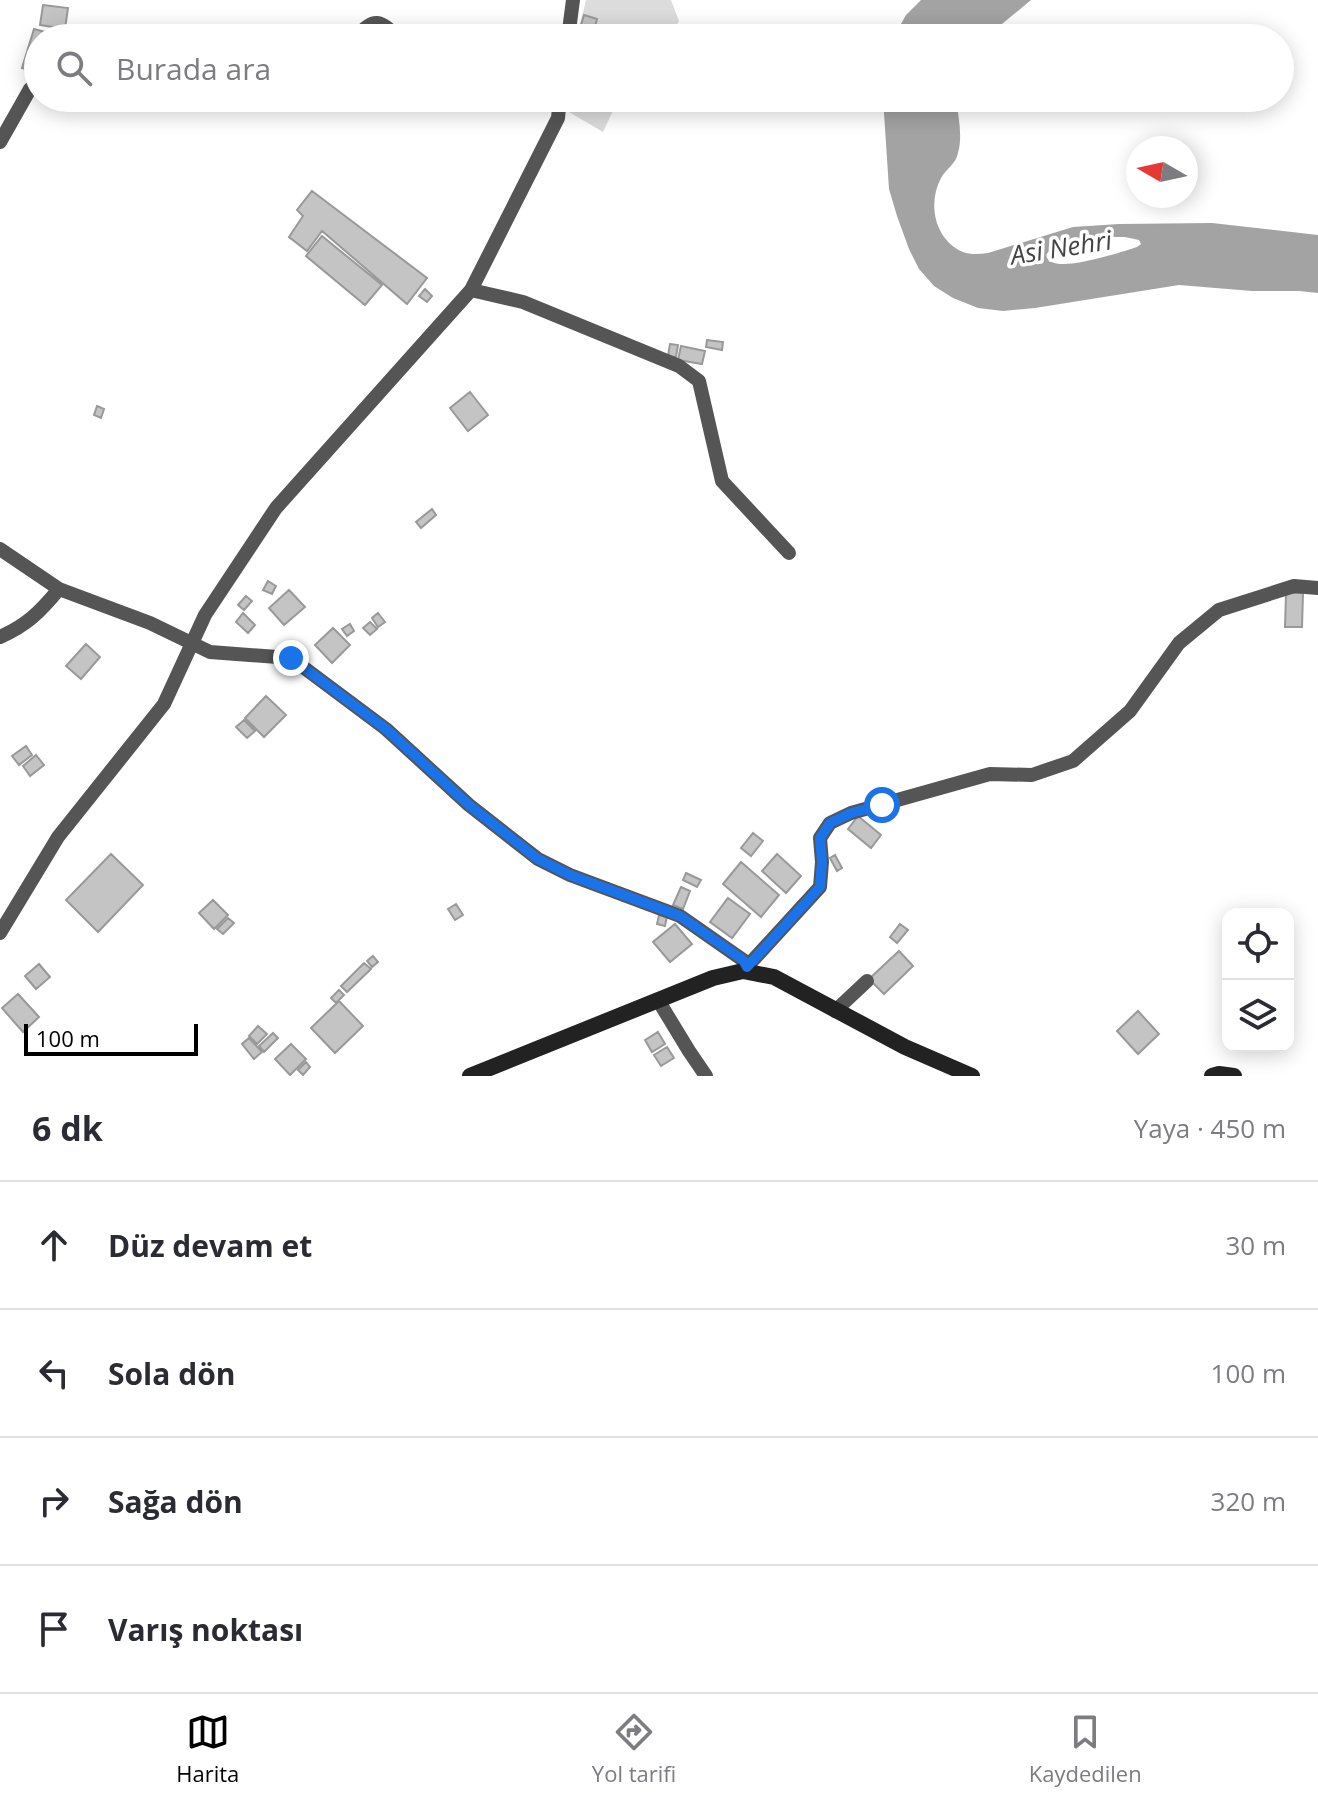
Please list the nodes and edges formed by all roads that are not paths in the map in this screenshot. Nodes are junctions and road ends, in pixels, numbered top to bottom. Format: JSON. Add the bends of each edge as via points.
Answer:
{"nodes":[{"id":1,"x":573,"y":0,"type":"edge"},
{"id":2,"x":570,"y":24,"type":"edge"},
{"id":3,"x":24,"y":100,"type":"edge"},
{"id":4,"x":559,"y":112,"type":"edge"},
{"id":5,"x":0,"y":142,"type":"edge"},
{"id":6,"x":471,"y":290,"type":"junction"},
{"id":7,"x":0,"y":549,"type":"edge"},
{"id":8,"x":789,"y":553,"type":"dead end"},
{"id":9,"x":1318,"y":588,"type":"edge"},
{"id":10,"x":59,"y":589,"type":"junction"},
{"id":11,"x":0,"y":637,"type":"edge"},
{"id":12,"x":192,"y":644,"type":"junction"},
{"id":13,"x":0,"y":933,"type":"edge"},
{"id":14,"x":745,"y":969,"type":"junction"},
{"id":15,"x":867,"y":981,"type":"dead end"},
{"id":16,"x":658,"y":1000,"type":"junction"},
{"id":17,"x":835,"y":1011,"type":"junction"},
{"id":18,"x":470,"y":1076,"type":"edge"},
{"id":19,"x":706,"y":1076,"type":"edge"},
{"id":20,"x":972,"y":1076,"type":"edge"},
{"id":21,"x":1212,"y":1076,"type":"edge"},
{"id":22,"x":1234,"y":1076,"type":"edge"}],
"edges":[{"from":1,"to":2,"type":"street"},
{"from":3,"to":5,"type":"street"},
{"from":4,"to":6,"type":"street"},
{"from":6,"to":8,"type":"street","via":[[523,302],[679,366],[699,381],[722,481]]},
{"from":6,"to":12,"type":"street","via":[[276,508],[205,615]]},
{"from":7,"to":10,"type":"street"},
{"from":9,"to":14,"type":"street","via":[[1294,586],[1219,610],[1179,643],[1130,711],[1073,761],[1032,775],[990,774],[830,823],[820,838],[820,887]]},
{"from":10,"to":11,"type":"street","via":[[22,627]]},
{"from":10,"to":12,"type":"street"},
{"from":12,"to":13,"type":"street","via":[[164,704],[58,837]]},
{"from":12,"to":14,"type":"street","via":[[210,652],[291,658],[386,729],[538,859],[680,916],[743,960]]},
{"from":14,"to":16,"type":"street"},
{"from":14,"to":17,"type":"street","via":[[774,977]]},
{"from":15,"to":17,"type":"street"},
{"from":16,"to":18,"type":"street"},
{"from":16,"to":19,"type":"street"},
{"from":17,"to":20,"type":"street"},
{"from":21,"to":22,"type":"street"}]}
